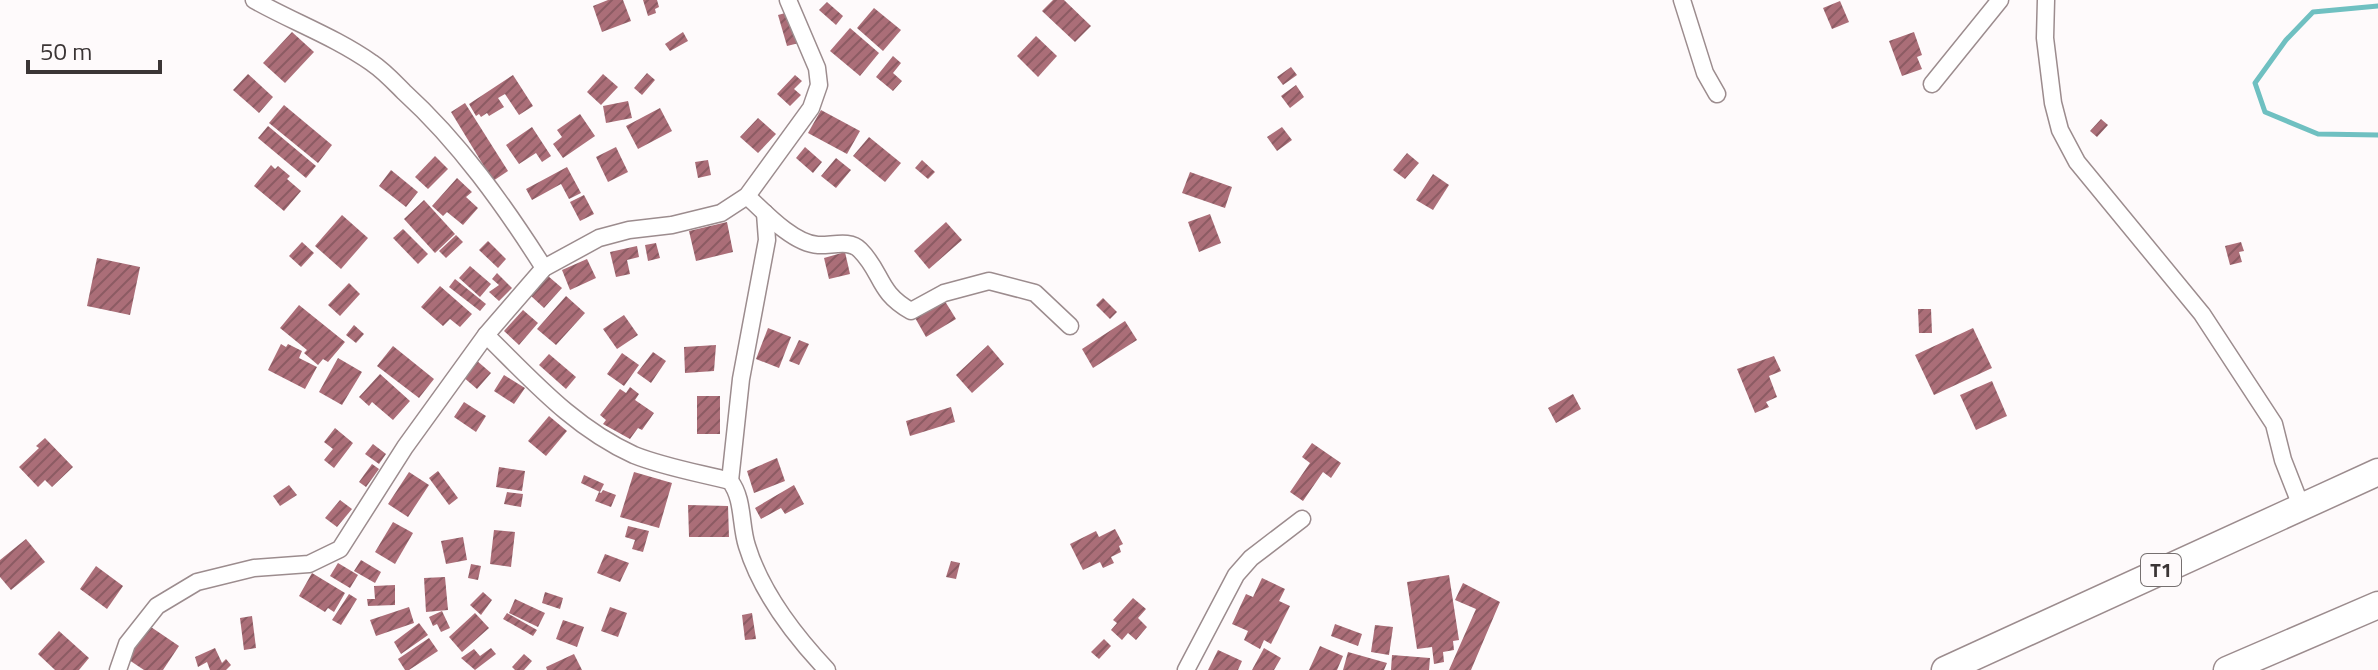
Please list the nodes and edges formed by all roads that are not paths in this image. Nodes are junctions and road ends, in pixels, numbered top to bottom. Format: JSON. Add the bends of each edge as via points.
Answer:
{"nodes":[{"id":1,"x":254,"y":0,"type":"edge"},
{"id":2,"x":1682,"y":0,"type":"edge"},
{"id":3,"x":2000,"y":0,"type":"edge"},
{"id":4,"x":2046,"y":0,"type":"edge"},
{"id":5,"x":787,"y":1,"type":"edge"},
{"id":6,"x":1932,"y":84,"type":"dead end"},
{"id":7,"x":1717,"y":94,"type":"dead end"},
{"id":8,"x":747,"y":196,"type":"junction"},
{"id":9,"x":765,"y":213,"type":"junction"},
{"id":10,"x":544,"y":268,"type":"junction"},
{"id":11,"x":1070,"y":326,"type":"dead end"},
{"id":12,"x":486,"y":335,"type":"junction"},
{"id":13,"x":2378,"y":472,"type":"edge"},
{"id":14,"x":730,"y":481,"type":"junction"},
{"id":15,"x":2301,"y":506,"type":"junction"},
{"id":16,"x":1302,"y":519,"type":"dead end"},
{"id":17,"x":2378,"y":605,"type":"edge"},
{"id":18,"x":118,"y":670,"type":"edge"},
{"id":19,"x":827,"y":670,"type":"edge"},
{"id":20,"x":1186,"y":670,"type":"edge"},
{"id":21,"x":1945,"y":670,"type":"edge"},
{"id":22,"x":2227,"y":670,"type":"edge"}],
"edges":[{"from":1,"to":10,"type":"street","via":[[384,73],[448,139],[510,215]]},
{"from":2,"to":7,"type":"street"},
{"from":3,"to":6,"type":"street"},
{"from":4,"to":15,"type":"street","via":[[2045,38],[2060,130],[2077,162],[2202,314],[2274,424]]},
{"from":5,"to":8,"type":"street","via":[[817,68],[819,85],[811,108]]},
{"from":8,"to":9,"type":"street"},
{"from":8,"to":10,"type":"street","via":[[721,213],[599,238]]},
{"from":9,"to":11,"type":"street","via":[[797,240],[860,249],[892,300],[911,311],[944,293],[989,281],[1035,293]]},
{"from":9,"to":14,"type":"street","via":[[767,240],[741,379]]},
{"from":10,"to":12,"type":"street"},
{"from":12,"to":14,"type":"street","via":[[588,429],[636,455]]},
{"from":12,"to":18,"type":"street","via":[[340,549],[309,564],[254,568],[197,582],[157,606],[127,644]]},
{"from":13,"to":15,"type":"highway","number":"T1"},
{"from":14,"to":19,"type":"street","via":[[758,577],[803,645]]},
{"from":15,"to":21,"type":"highway","number":"T1"},
{"from":16,"to":20,"type":"street","via":[[1236,575]]},
{"from":17,"to":22,"type":"highway"}]}
